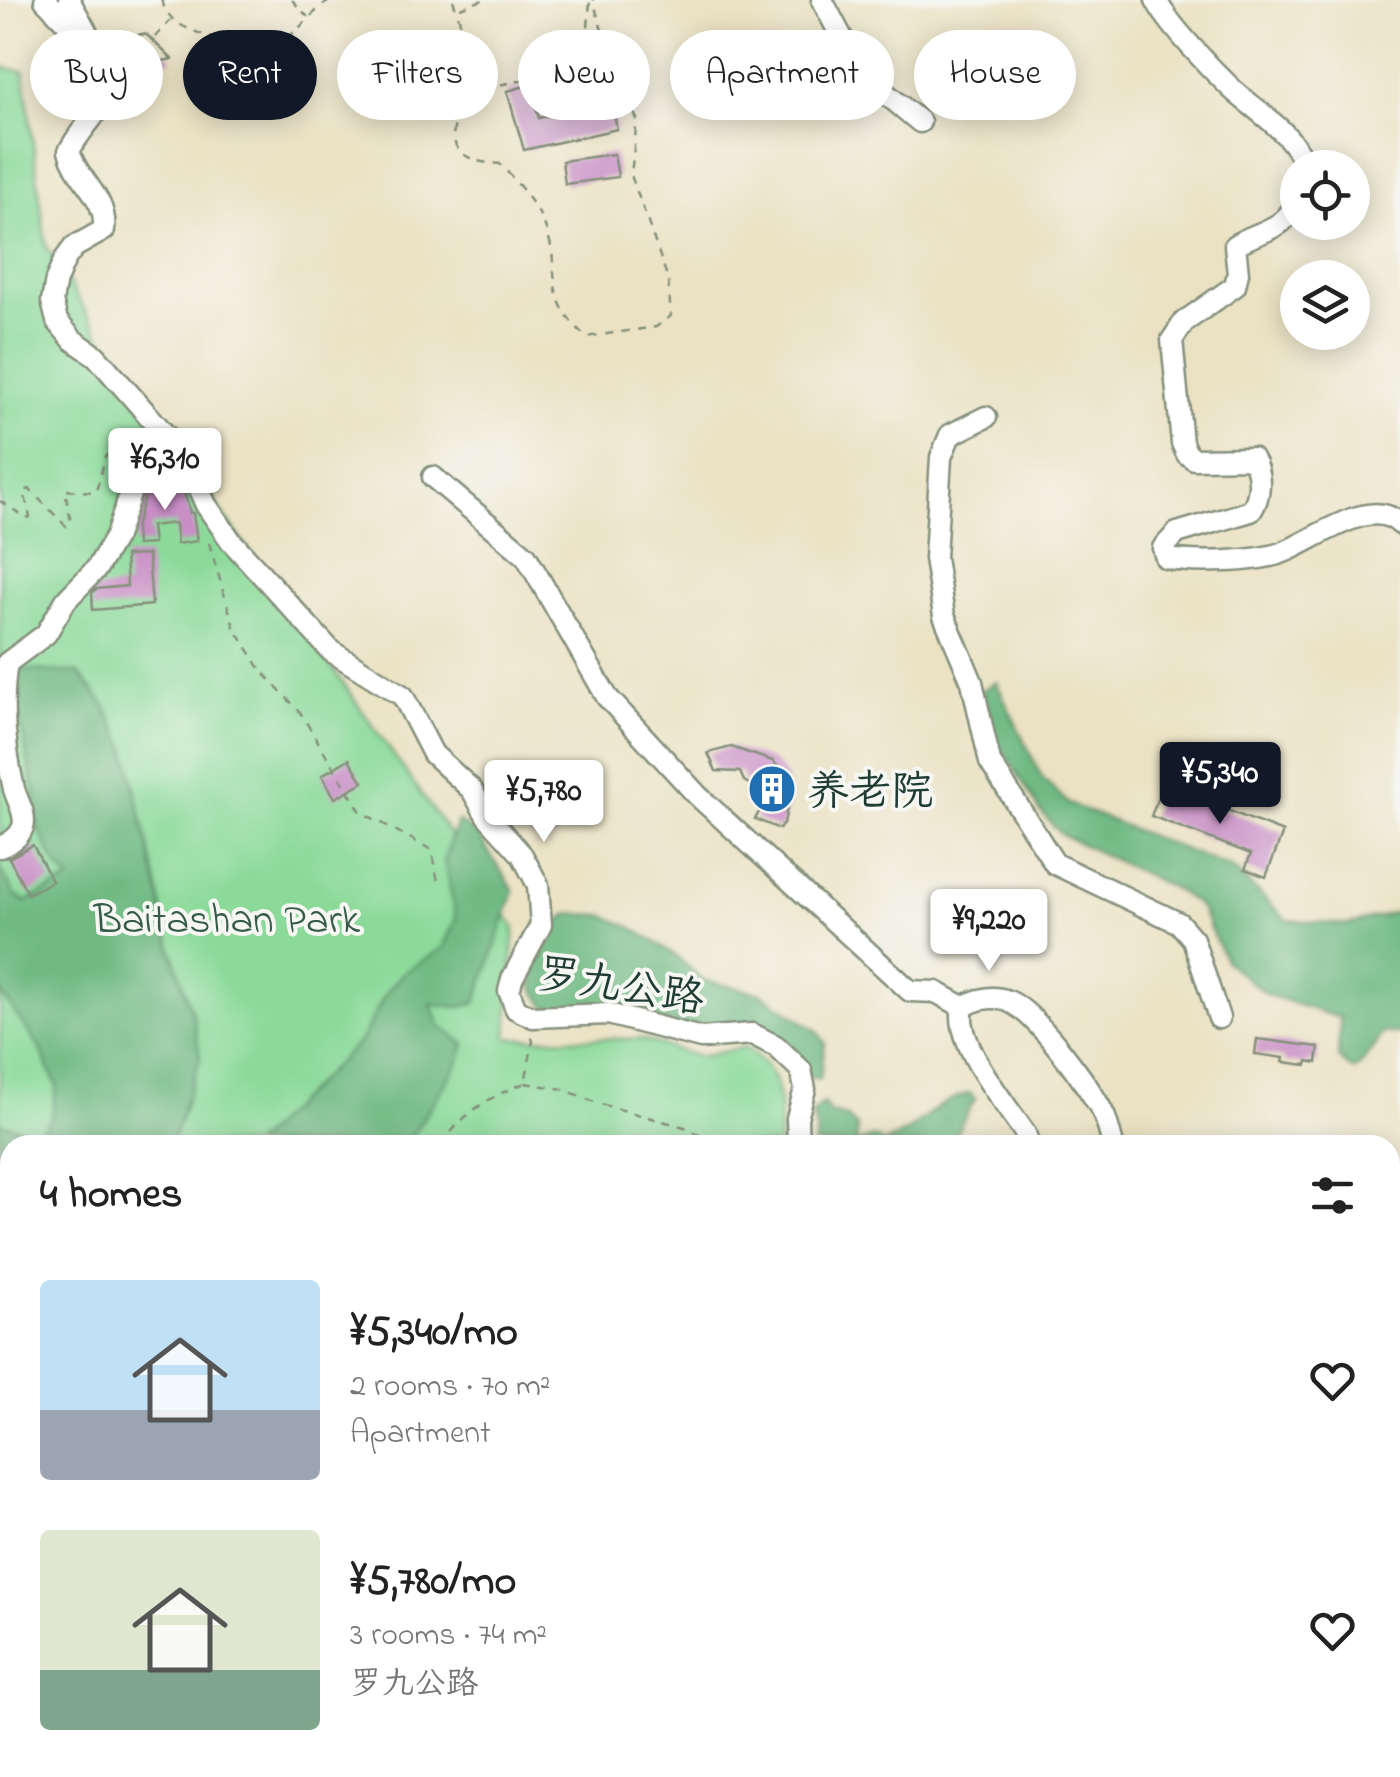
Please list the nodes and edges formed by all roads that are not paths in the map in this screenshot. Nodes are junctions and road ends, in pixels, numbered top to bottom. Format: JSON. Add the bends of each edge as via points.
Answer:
{"nodes":[{"id":1,"x":45,"y":0,"type":"edge"},
{"id":2,"x":69,"y":0,"type":"edge"},
{"id":3,"x":822,"y":0,"type":"edge"},
{"id":4,"x":1156,"y":0,"type":"edge"},
{"id":5,"x":75,"y":30,"type":"edge"},
{"id":6,"x":85,"y":30,"type":"edge"},
{"id":7,"x":87,"y":120,"type":"edge"},
{"id":8,"x":920,"y":122,"type":"dead end"},
{"id":9,"x":1297,"y":150,"type":"edge"},
{"id":10,"x":1280,"y":224,"type":"edge"},
{"id":11,"x":986,"y":417,"type":"dead end"},
{"id":12,"x":172,"y":445,"type":"junction"},
{"id":13,"x":433,"y":477,"type":"dead end"},
{"id":14,"x":1400,"y":524,"type":"edge"},
{"id":15,"x":0,"y":847,"type":"edge"},
{"id":16,"x":963,"y":1008,"type":"junction"},
{"id":17,"x":1219,"y":1018,"type":"dead end"},
{"id":18,"x":798,"y":1135,"type":"edge"},
{"id":19,"x":1026,"y":1135,"type":"edge"},
{"id":20,"x":1110,"y":1135,"type":"edge"}],
"edges":[{"from":1,"to":5,"type":"street"},
{"from":2,"to":6,"type":"street"},
{"from":3,"to":8,"type":"street","via":[[860,72]]},
{"from":4,"to":9,"type":"street","via":[[1229,86]]},
{"from":7,"to":12,"type":"street","name":"罗九公路","via":[[69,152],[103,206],[104,230],[65,259],[52,301],[57,321]]},
{"from":10,"to":14,"type":"street","via":[[1234,246],[1235,286],[1184,322],[1172,340],[1182,444],[1194,459],[1252,458],[1259,469],[1258,501],[1251,511],[1177,533],[1163,548],[1166,558],[1188,564],[1278,554],[1361,514],[1385,514]]},
{"from":11,"to":17,"type":"street","via":[[950,435],[941,457],[935,558],[944,616],[972,682],[990,762],[1055,864],[1179,923],[1194,939]]},
{"from":12,"to":15,"type":"street","via":[[136,476],[116,536],[97,568],[46,634],[7,663],[1,689],[23,826]]},
{"from":12,"to":18,"type":"street","name":"罗九公路","via":[[231,541],[331,650],[404,696],[433,754],[472,790],[522,855],[538,885],[541,926],[512,979],[516,1009],[534,1017],[608,1014],[702,1038],[752,1034],[801,1070]]},
{"from":13,"to":16,"type":"street","via":[[526,556],[607,697],[698,796],[910,991],[936,992]]},
{"from":16,"to":19,"type":"street","via":[[967,1044]]},
{"from":16,"to":20,"type":"street","via":[[992,999],[1026,1013],[1085,1083]]}]}
